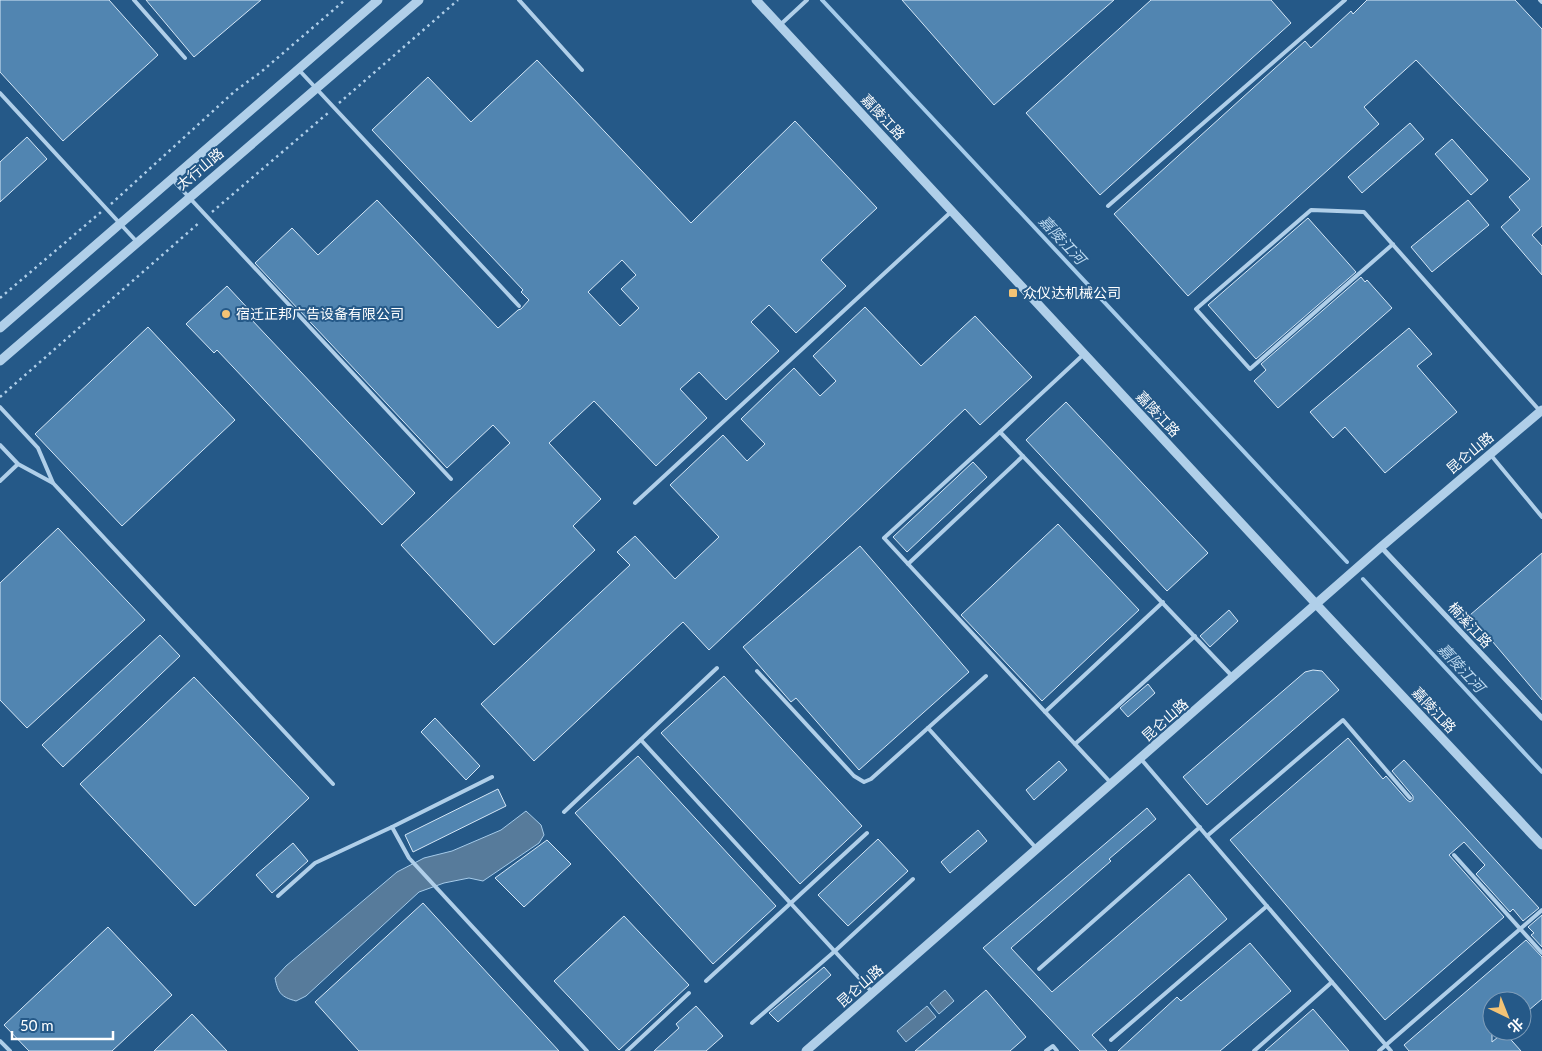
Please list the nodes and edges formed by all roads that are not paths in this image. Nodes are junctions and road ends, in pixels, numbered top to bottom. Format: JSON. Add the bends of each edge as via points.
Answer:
{"nodes":[{"id":1,"x":134,"y":0,"type":"edge"},
{"id":2,"x":378,"y":0,"type":"edge"},
{"id":3,"x":419,"y":0,"type":"edge"},
{"id":4,"x":520,"y":0,"type":"edge"},
{"id":5,"x":756,"y":0,"type":"edge"},
{"id":6,"x":807,"y":0,"type":"edge"},
{"id":7,"x":1344,"y":0,"type":"edge"},
{"id":8,"x":780,"y":25,"type":"junction"},
{"id":9,"x":185,"y":58,"type":"dead end"},
{"id":10,"x":298,"y":69,"type":"junction"},
{"id":11,"x":582,"y":70,"type":"dead end"},
{"id":12,"x":316,"y":88,"type":"junction"},
{"id":13,"x":0,"y":93,"type":"edge"},
{"id":14,"x":172,"y":179,"type":"junction"},
{"id":15,"x":189,"y":197,"type":"junction"},
{"id":16,"x":1108,"y":206,"type":"dead end"},
{"id":17,"x":952,"y":211,"type":"junction"},
{"id":18,"x":121,"y":223,"type":"junction"},
{"id":19,"x":137,"y":242,"type":"junction"},
{"id":20,"x":1393,"y":244,"type":"junction"},
{"id":21,"x":520,"y":306,"type":"dead end"},
{"id":22,"x":0,"y":328,"type":"edge"},
{"id":23,"x":1084,"y":354,"type":"junction"},
{"id":24,"x":0,"y":361,"type":"edge"},
{"id":25,"x":0,"y":408,"type":"edge"},
{"id":26,"x":1541,"y":411,"type":"edge"},
{"id":27,"x":1000,"y":432,"type":"junction"},
{"id":28,"x":0,"y":445,"type":"edge"},
{"id":29,"x":1490,"y":454,"type":"junction"},
{"id":30,"x":1023,"y":456,"type":"junction"},
{"id":31,"x":18,"y":464,"type":"junction"},
{"id":32,"x":451,"y":479,"type":"dead end"},
{"id":33,"x":0,"y":481,"type":"edge"},
{"id":34,"x":53,"y":483,"type":"junction"},
{"id":35,"x":635,"y":503,"type":"dead end"},
{"id":36,"x":1542,"y":517,"type":"edge"},
{"id":37,"x":1381,"y":547,"type":"junction"},
{"id":38,"x":908,"y":564,"type":"junction"},
{"id":39,"x":1163,"y":602,"type":"junction"},
{"id":40,"x":1316,"y":605,"type":"junction"},
{"id":41,"x":1195,"y":636,"type":"junction"},
{"id":42,"x":717,"y":668,"type":"dead end"},
{"id":43,"x":757,"y":671,"type":"dead end"},
{"id":44,"x":986,"y":676,"type":"dead end"},
{"id":45,"x":1233,"y":678,"type":"junction"},
{"id":46,"x":1045,"y":712,"type":"junction"},
{"id":47,"x":1542,"y":718,"type":"edge"},
{"id":48,"x":928,"y":728,"type":"junction"},
{"id":49,"x":641,"y":740,"type":"junction"},
{"id":50,"x":1074,"y":744,"type":"junction"},
{"id":51,"x":1141,"y":759,"type":"junction"},
{"id":52,"x":492,"y":778,"type":"dead end"},
{"id":53,"x":333,"y":784,"type":"dead end"},
{"id":54,"x":1112,"y":784,"type":"junction"},
{"id":55,"x":1410,"y":798,"type":"dead end"},
{"id":56,"x":564,"y":812,"type":"dead end"},
{"id":57,"x":392,"y":827,"type":"junction"},
{"id":58,"x":1200,"y":827,"type":"junction"},
{"id":59,"x":866,"y":833,"type":"dead end"},
{"id":60,"x":1207,"y":836,"type":"junction"},
{"id":61,"x":1542,"y":845,"type":"edge"},
{"id":62,"x":1038,"y":849,"type":"junction"},
{"id":63,"x":1454,"y":855,"type":"dead end"},
{"id":64,"x":913,"y":880,"type":"dead end"},
{"id":65,"x":278,"y":896,"type":"dead end"},
{"id":66,"x":791,"y":903,"type":"junction"},
{"id":67,"x":1267,"y":906,"type":"junction"},
{"id":68,"x":1542,"y":910,"type":"edge"},
{"id":69,"x":1520,"y":929,"type":"junction"},
{"id":70,"x":835,"y":951,"type":"junction"},
{"id":71,"x":1542,"y":953,"type":"edge"},
{"id":72,"x":1039,"y":969,"type":"dead end"},
{"id":73,"x":706,"y":980,"type":"dead end"},
{"id":74,"x":1332,"y":982,"type":"junction"},
{"id":75,"x":873,"y":992,"type":"junction"},
{"id":76,"x":689,"y":993,"type":"dead end"},
{"id":77,"x":752,"y":1023,"type":"dead end"},
{"id":78,"x":1112,"y":1040,"type":"dead end"},
{"id":79,"x":0,"y":1041,"type":"edge"},
{"id":80,"x":1386,"y":1045,"type":"junction"},
{"id":81,"x":10,"y":1051,"type":"edge"},
{"id":82,"x":587,"y":1051,"type":"edge"},
{"id":83,"x":627,"y":1051,"type":"edge"},
{"id":84,"x":806,"y":1051,"type":"edge"},
{"id":85,"x":1046,"y":1051,"type":"edge"},
{"id":86,"x":1057,"y":1051,"type":"edge"},
{"id":87,"x":1254,"y":1051,"type":"edge"},
{"id":88,"x":1379,"y":1051,"type":"edge"},
{"id":89,"x":1392,"y":1051,"type":"edge"}],
"edges":[{"from":1,"to":9,"type":"lane"},
{"from":2,"to":10,"type":"street","name":"太行山路"},
{"from":3,"to":12,"type":"street","name":"太行山路"},
{"from":4,"to":11,"type":"lane"},
{"from":5,"to":8,"type":"street","name":"嘉陵江路"},
{"from":6,"to":8,"type":"lane"},
{"from":7,"to":16,"type":"lane"},
{"from":8,"to":17,"type":"street","name":"嘉陵江路"},
{"from":10,"to":12,"type":"lane"},
{"from":10,"to":14,"type":"street","name":"太行山路"},
{"from":12,"to":15,"type":"street","name":"太行山路"},
{"from":12,"to":21,"type":"lane"},
{"from":13,"to":18,"type":"lane"},
{"from":14,"to":15,"type":"lane"},
{"from":14,"to":18,"type":"street","name":"太行山路"},
{"from":15,"to":19,"type":"street","name":"太行山路"},
{"from":15,"to":32,"type":"lane"},
{"from":17,"to":23,"type":"street","name":"嘉陵江路"},
{"from":17,"to":35,"type":"lane"},
{"from":18,"to":19,"type":"lane"},
{"from":18,"to":22,"type":"street","name":"太行山路"},
{"from":19,"to":24,"type":"street","name":"太行山路"},
{"from":20,"to":20,"type":"lane","via":[[1364,212],[1312,210],[1196,309],[1250,370]]},
{"from":20,"to":26,"type":"lane"},
{"from":23,"to":27,"type":"lane"},
{"from":23,"to":40,"type":"street","name":"嘉陵江路"},
{"from":25,"to":34,"type":"lane","via":[[38,448]]},
{"from":26,"to":29,"type":"street","name":"昆仑山路"},
{"from":27,"to":30,"type":"lane"},
{"from":27,"to":38,"type":"lane","via":[[884,538]]},
{"from":28,"to":31,"type":"lane"},
{"from":29,"to":36,"type":"lane"},
{"from":29,"to":37,"type":"street","name":"昆仑山路"},
{"from":30,"to":38,"type":"lane"},
{"from":30,"to":39,"type":"lane"},
{"from":31,"to":33,"type":"lane"},
{"from":31,"to":34,"type":"lane"},
{"from":34,"to":53,"type":"lane"},
{"from":37,"to":40,"type":"street","name":"昆仑山路"},
{"from":37,"to":47,"type":"street","name":"楠溪江路"},
{"from":38,"to":46,"type":"lane"},
{"from":39,"to":41,"type":"lane"},
{"from":39,"to":46,"type":"lane"},
{"from":40,"to":45,"type":"street","name":"昆仑山路"},
{"from":40,"to":61,"type":"street","name":"嘉陵江路"},
{"from":41,"to":45,"type":"lane"},
{"from":41,"to":50,"type":"lane"},
{"from":42,"to":49,"type":"lane"},
{"from":43,"to":48,"type":"lane","via":[[854,776],[864,782]]},
{"from":44,"to":48,"type":"lane"},
{"from":45,"to":51,"type":"street","name":"昆仑山路"},
{"from":46,"to":50,"type":"lane"},
{"from":48,"to":62,"type":"lane"},
{"from":49,"to":56,"type":"lane"},
{"from":49,"to":66,"type":"lane"},
{"from":50,"to":54,"type":"lane"},
{"from":51,"to":54,"type":"street","name":"昆仑山路"},
{"from":51,"to":58,"type":"lane"},
{"from":52,"to":57,"type":"lane"},
{"from":54,"to":62,"type":"street","name":"昆仑山路"},
{"from":55,"to":60,"type":"lane","via":[[1343,720]]},
{"from":57,"to":65,"type":"lane","via":[[315,863]]},
{"from":57,"to":82,"type":"lane","via":[[409,858]]},
{"from":58,"to":60,"type":"lane"},
{"from":58,"to":72,"type":"lane"},
{"from":59,"to":66,"type":"lane"},
{"from":60,"to":67,"type":"lane"},
{"from":62,"to":75,"type":"street","name":"昆仑山路"},
{"from":63,"to":69,"type":"lane"},
{"from":64,"to":70,"type":"lane"},
{"from":66,"to":70,"type":"lane"},
{"from":66,"to":73,"type":"lane"},
{"from":67,"to":74,"type":"lane"},
{"from":67,"to":78,"type":"lane"},
{"from":68,"to":69,"type":"lane"},
{"from":69,"to":71,"type":"lane"},
{"from":69,"to":80,"type":"lane"},
{"from":70,"to":75,"type":"lane"},
{"from":70,"to":77,"type":"lane"},
{"from":74,"to":80,"type":"lane"},
{"from":74,"to":87,"type":"lane"},
{"from":75,"to":84,"type":"street","name":"昆仑山路"},
{"from":76,"to":83,"type":"lane"},
{"from":79,"to":81,"type":"lane"},
{"from":80,"to":88,"type":"lane"},
{"from":80,"to":89,"type":"lane"},
{"from":85,"to":86,"type":"lane","via":[[1053,1046]]}]}
